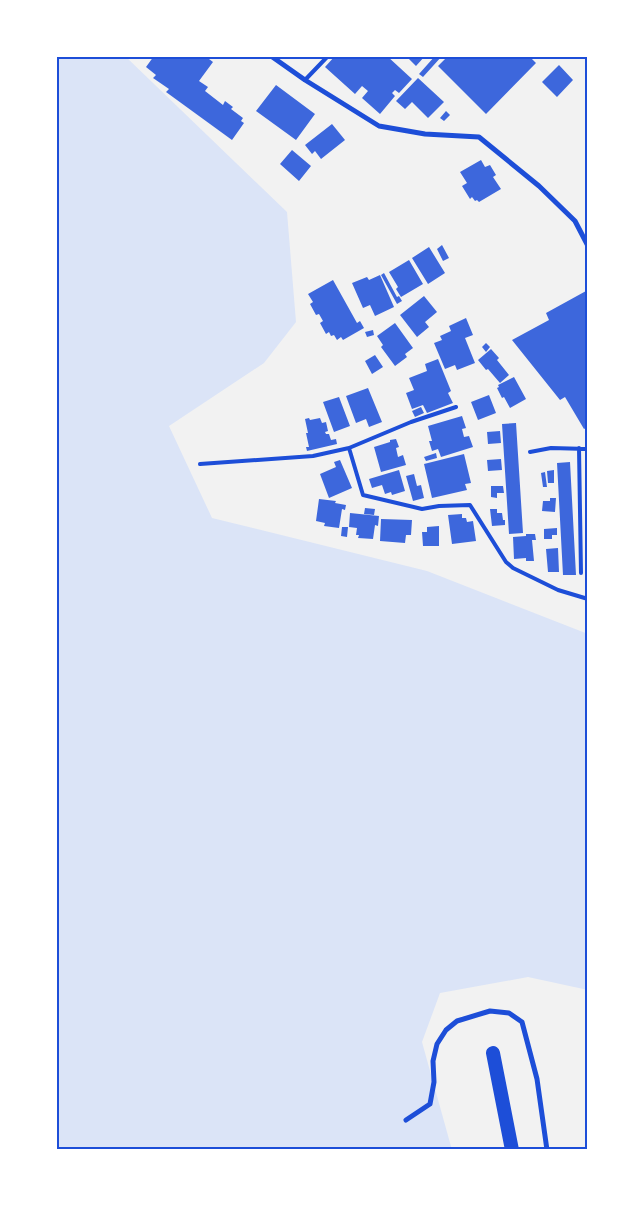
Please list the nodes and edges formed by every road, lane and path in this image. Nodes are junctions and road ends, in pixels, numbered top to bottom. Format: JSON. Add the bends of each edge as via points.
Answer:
{"nodes":[{"id":1,"x":271,"y":56,"type":"edge"},
{"id":2,"x":328,"y":56,"type":"edge"},
{"id":3,"x":305,"y":80,"type":"junction"},
{"id":4,"x":588,"y":246,"type":"edge"},
{"id":5,"x":456,"y":407,"type":"dead end"},
{"id":6,"x":349,"y":448,"type":"junction"},
{"id":7,"x":579,"y":448,"type":"junction"},
{"id":8,"x":588,"y":449,"type":"edge"},
{"id":9,"x":530,"y":452,"type":"dead end"},
{"id":10,"x":200,"y":464,"type":"dead end"},
{"id":11,"x":581,"y":573,"type":"dead end"},
{"id":12,"x":588,"y":599,"type":"edge"},
{"id":13,"x":493,"y":1053,"type":"dead end"},
{"id":14,"x":406,"y":1120,"type":"dead end"},
{"id":15,"x":512,"y":1150,"type":"edge"},
{"id":16,"x":547,"y":1150,"type":"edge"}],
"edges":[{"from":1,"to":3,"type":"street"},
{"from":2,"to":3,"type":"lane"},
{"from":3,"to":4,"type":"street","via":[[379,126],[425,134],[479,137],[539,186],[575,221]]},
{"from":5,"to":6,"type":"lane"},
{"from":6,"to":10,"type":"lane","via":[[313,456]]},
{"from":6,"to":12,"type":"lane","via":[[363,495],[422,509],[470,505],[512,568],[558,590]]},
{"from":7,"to":8,"type":"lane"},
{"from":7,"to":9,"type":"lane"},
{"from":7,"to":11,"type":"lane"},
{"from":13,"to":15,"type":"highway"},
{"from":14,"to":16,"type":"street","via":[[430,1104],[433,1061],[437,1044],[446,1030],[457,1021],[490,1011],[509,1013],[522,1022],[537,1080]]}]}
